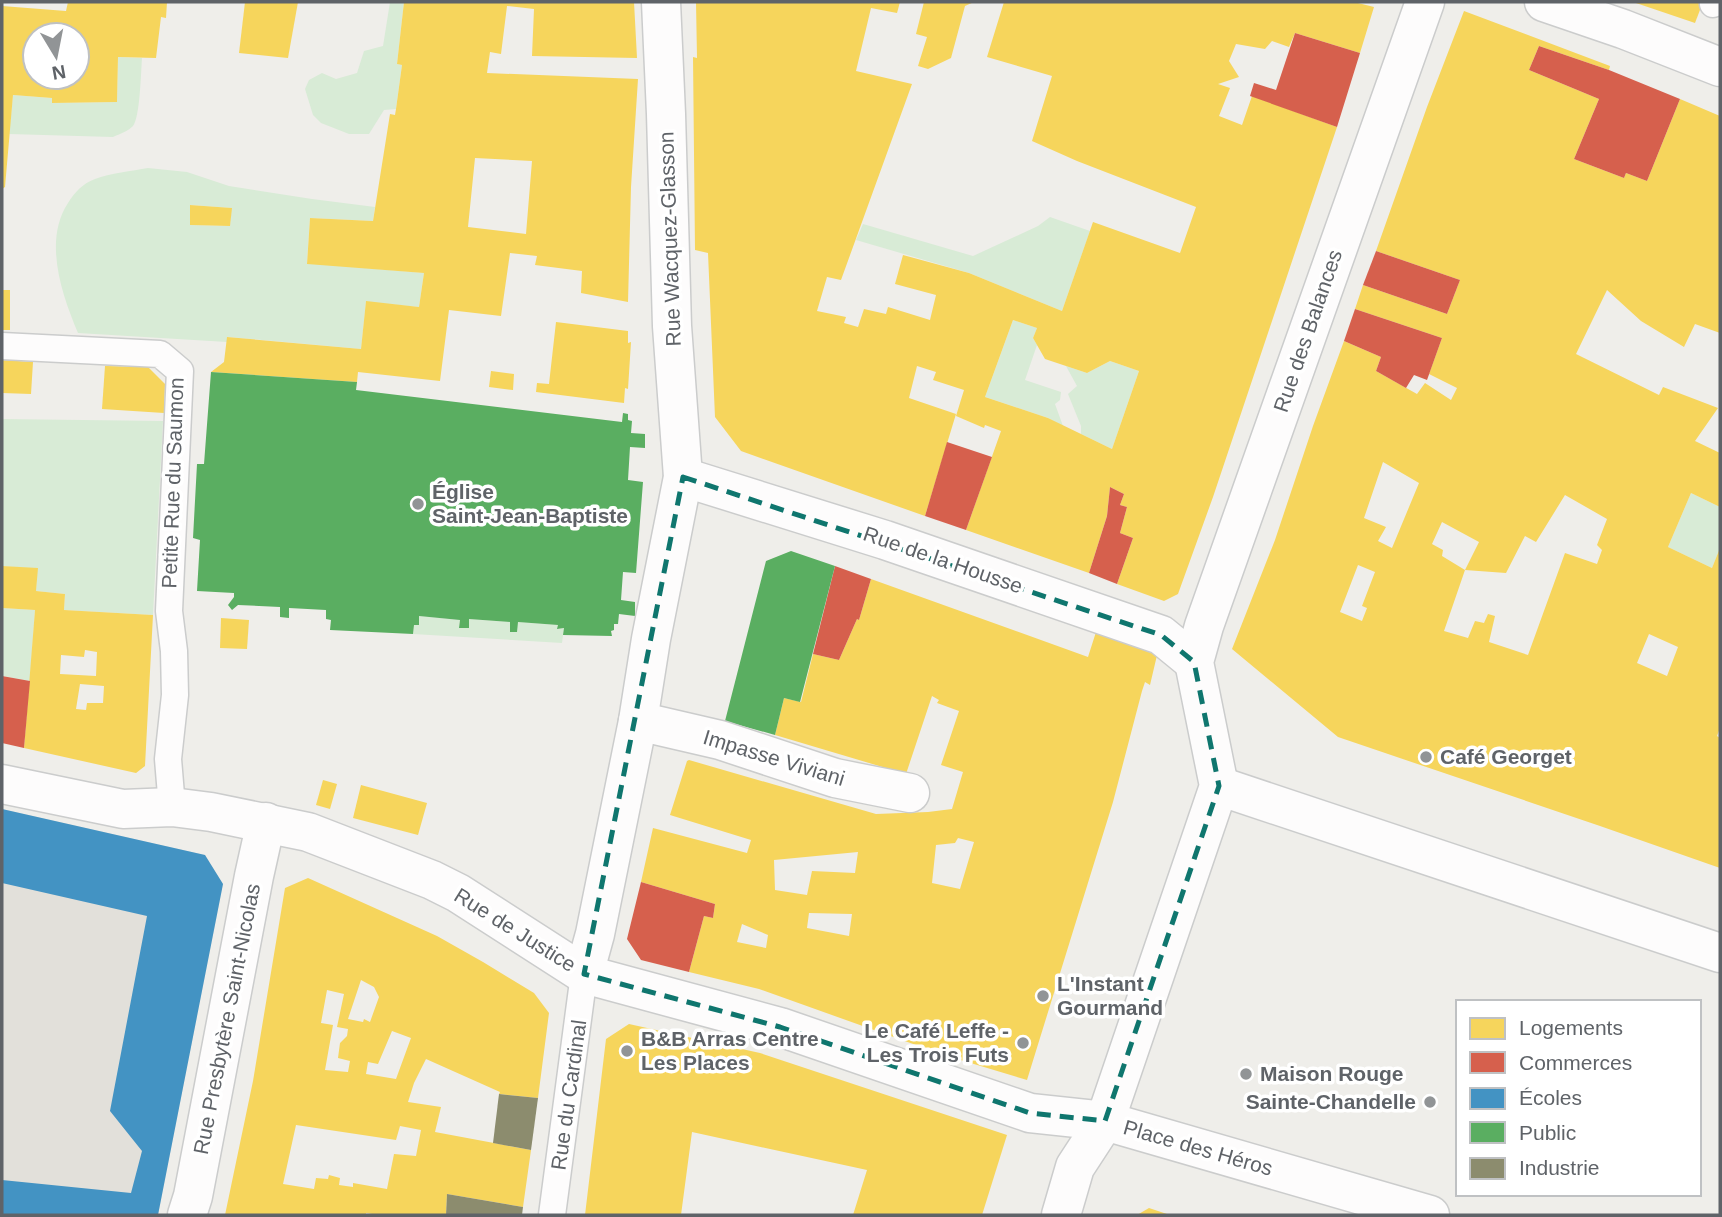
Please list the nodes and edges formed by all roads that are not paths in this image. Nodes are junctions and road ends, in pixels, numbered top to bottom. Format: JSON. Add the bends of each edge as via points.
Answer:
{"nodes":[{"id":1,"x":661,"y":2,"type":"edge"},
{"id":2,"x":1424,"y":2,"type":"edge"},
{"id":3,"x":1544,"y":2,"type":"edge"},
{"id":4,"x":1720,"y":67,"type":"edge"},
{"id":5,"x":2,"y":346,"type":"edge"},
{"id":6,"x":682,"y":477,"type":"junction"},
{"id":7,"x":1194,"y":662,"type":"junction"},
{"id":8,"x":638,"y":721,"type":"junction"},
{"id":9,"x":2,"y":784,"type":"edge"},
{"id":10,"x":1219,"y":786,"type":"junction"},
{"id":11,"x":910,"y":793,"type":"dead end"},
{"id":12,"x":172,"y":807,"type":"junction"},
{"id":13,"x":266,"y":822,"type":"junction"},
{"id":14,"x":1720,"y":953,"type":"edge"},
{"id":15,"x":584,"y":974,"type":"junction"},
{"id":16,"x":1105,"y":1121,"type":"junction"},
{"id":17,"x":187,"y":1215,"type":"edge"},
{"id":18,"x":552,"y":1215,"type":"edge"},
{"id":19,"x":1061,"y":1215,"type":"edge"},
{"id":20,"x":1430,"y":1215,"type":"edge"}],
"edges":[{"from":1,"to":6,"type":"street","name":"Rue Wacquez-Glasson"},
{"from":2,"to":7,"type":"street","name":"Rue des Balances"},
{"from":3,"to":4,"type":"street"},
{"from":5,"to":12,"type":"lane","name":"Petite Rue du Saumon","via":[[160,354],[180,370],[169,611],[175,695],[168,759]]},
{"from":6,"to":7,"type":"street","name":"Rue de la Housse","via":[[898,544],[1161,635]]},
{"from":6,"to":8,"type":"street","name":"Rue Wacquez-Glasson"},
{"from":7,"to":10,"type":"street"},
{"from":8,"to":11,"type":"street","name":"Impasse Viviani","via":[[720,740],[835,778]]},
{"from":8,"to":15,"type":"street","name":"Rue Wacquez-Glasson"},
{"from":9,"to":12,"type":"street","name":"Rue de Justice","via":[[123,809]]},
{"from":10,"to":14,"type":"street"},
{"from":10,"to":16,"type":"street","name":"Place des Héros"},
{"from":12,"to":13,"type":"street","name":"Rue de Justice"},
{"from":13,"to":15,"type":"street","name":"Rue de Justice","via":[[308,832],[458,892]]},
{"from":13,"to":17,"type":"street","name":"Rue Presbytère Saint-Nicolas"},
{"from":15,"to":16,"type":"street","name":"Rue de Justice","via":[[780,1027],[1030,1113]]},
{"from":15,"to":18,"type":"lane","name":"Rue du Cardinal"},
{"from":16,"to":19,"type":"street","via":[[1075,1167]]},
{"from":16,"to":20,"type":"street","name":"Place des Héros"}]}
